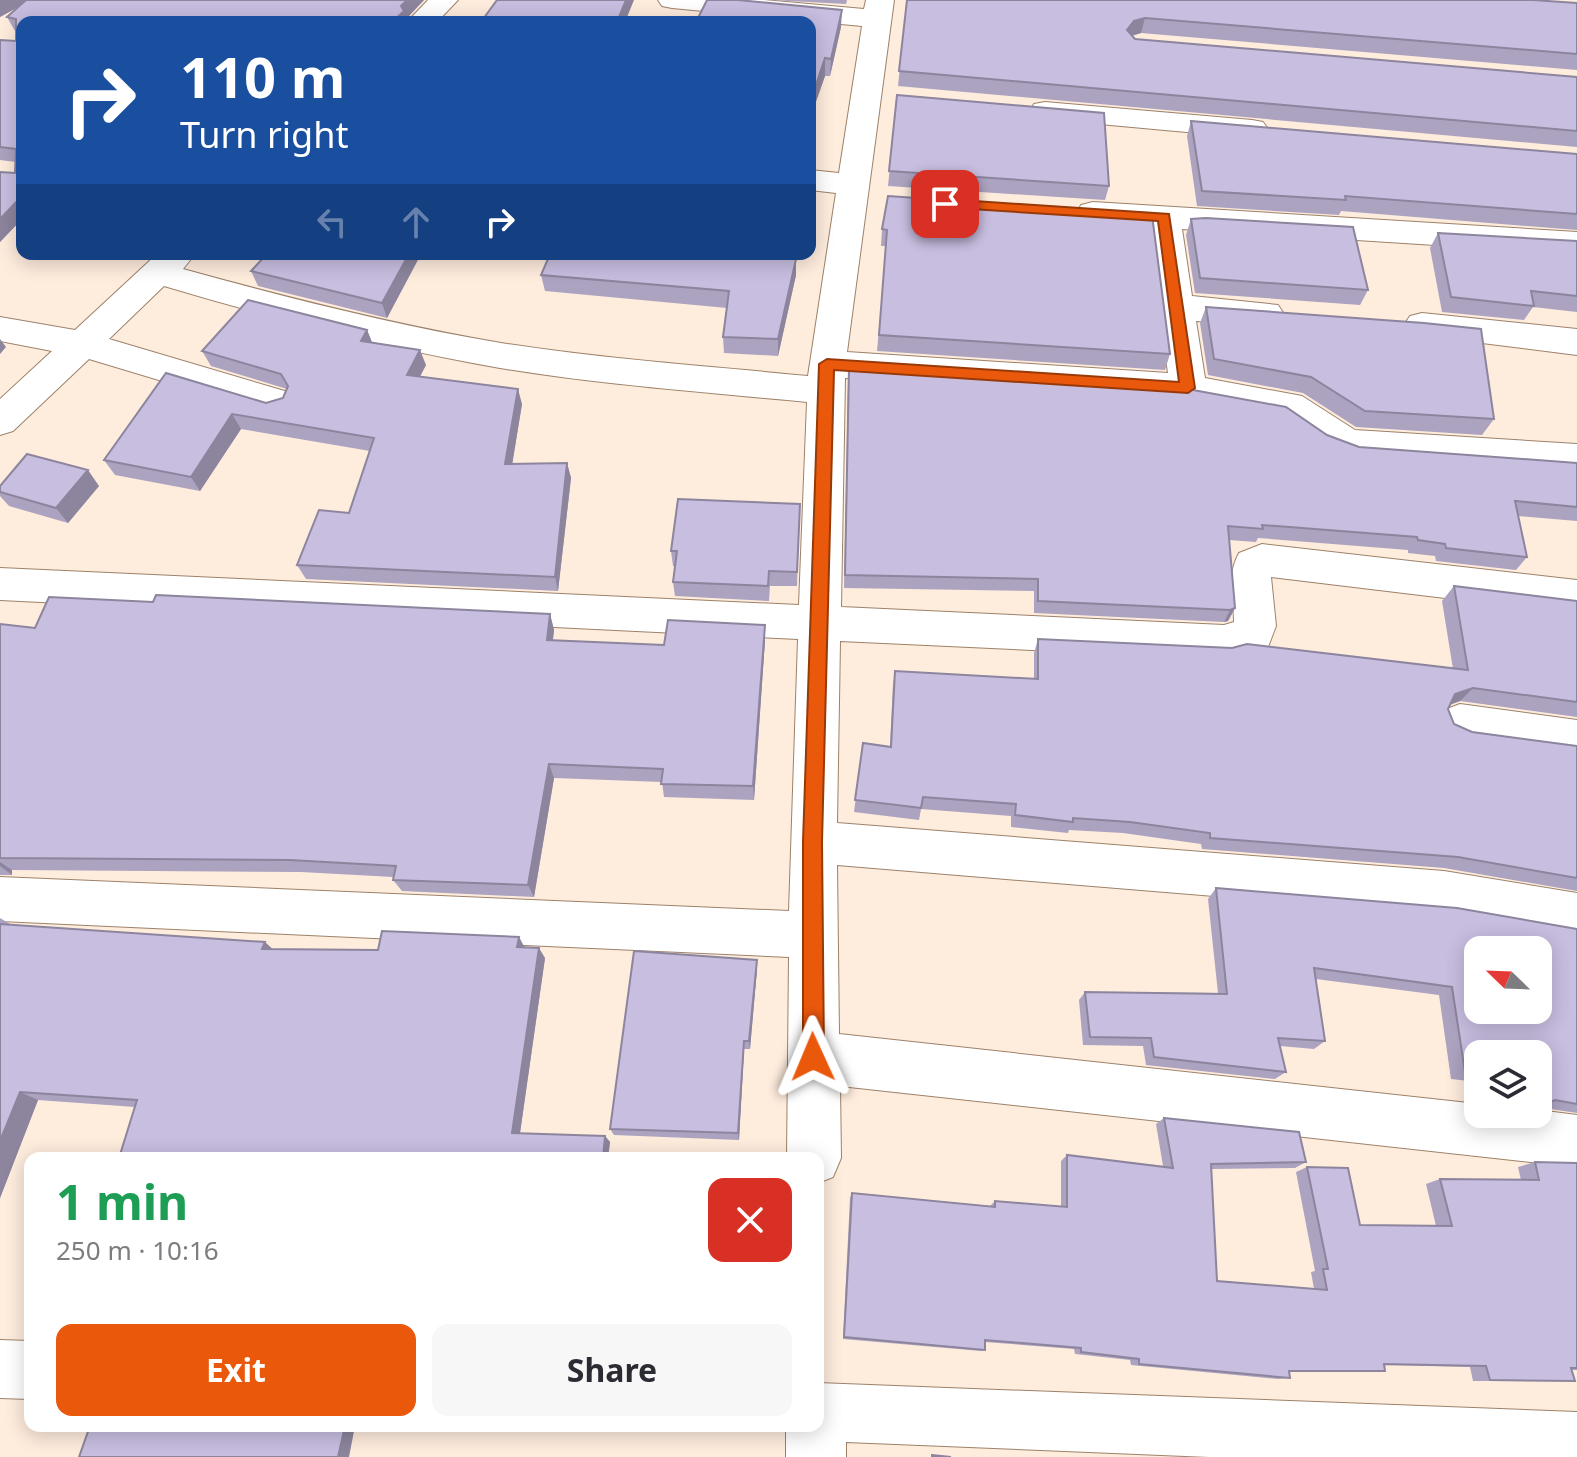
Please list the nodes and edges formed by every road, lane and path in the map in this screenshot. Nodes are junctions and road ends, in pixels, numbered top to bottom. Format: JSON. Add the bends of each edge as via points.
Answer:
{"nodes":[{"id":1,"x":444,"y":0,"type":"edge"},
{"id":2,"x":672,"y":0,"type":"edge"},
{"id":3,"x":878,"y":9,"type":"edge"},
{"id":4,"x":427,"y":16,"type":"edge"},
{"id":5,"x":1021,"y":109,"type":"edge"},
{"id":6,"x":1284,"y":132,"type":"edge"},
{"id":7,"x":816,"y":182,"type":"edge"},
{"id":8,"x":862,"y":194,"type":"junction"},
{"id":9,"x":1054,"y":211,"type":"edge"},
{"id":10,"x":1164,"y":217,"type":"junction"},
{"id":11,"x":1577,"y":243,"type":"edge"},
{"id":12,"x":168,"y":263,"type":"edge"},
{"id":13,"x":1177,"y":307,"type":"junction"},
{"id":14,"x":1304,"y":316,"type":"edge"},
{"id":15,"x":1383,"y":322,"type":"edge"},
{"id":16,"x":0,"y":329,"type":"edge"},
{"id":17,"x":1577,"y":342,"type":"edge"},
{"id":18,"x":83,"y":344,"type":"junction"},
{"id":19,"x":827,"y":378,"type":"junction"},
{"id":20,"x":1188,"y":388,"type":"junction"},
{"id":21,"x":275,"y":402,"type":"edge"},
{"id":22,"x":0,"y":421,"type":"edge"},
{"id":23,"x":1577,"y":458,"type":"edge"},
{"id":24,"x":0,"y":584,"type":"edge"},
{"id":25,"x":1577,"y":597,"type":"edge"},
{"id":26,"x":819,"y":620,"type":"junction"},
{"id":27,"x":1460,"y":723,"type":"edge"},
{"id":28,"x":1577,"y":739,"type":"edge"},
{"id":29,"x":813,"y":842,"type":"junction"},
{"id":30,"x":0,"y":899,"type":"edge"},
{"id":31,"x":1577,"y":916,"type":"edge"},
{"id":32,"x":812,"y":935,"type":"junction"},
{"id":33,"x":813,"y":1057,"type":"junction"},
{"id":34,"x":1577,"y":1141,"type":"edge"},
{"id":35,"x":814,"y":1152,"type":"edge"},
{"id":36,"x":0,"y":1369,"type":"edge"},
{"id":37,"x":24,"y":1370,"type":"edge"},
{"id":38,"x":824,"y":1412,"type":"edge"},
{"id":39,"x":816,"y":1432,"type":"edge"},
{"id":40,"x":1188,"y":1440,"type":"edge"},
{"id":41,"x":1577,"y":1442,"type":"edge"},
{"id":42,"x":816,"y":1457,"type":"edge"}],
"edges":[{"from":1,"to":4,"type":"street"},
{"from":2,"to":3,"type":"street"},
{"from":3,"to":8,"type":"street","via":[[881,97]]},
{"from":5,"to":6,"type":"street"},
{"from":7,"to":8,"type":"street"},
{"from":8,"to":19,"type":"street"},
{"from":9,"to":10,"type":"street"},
{"from":10,"to":11,"type":"street"},
{"from":10,"to":13,"type":"street"},
{"from":12,"to":18,"type":"street"},
{"from":12,"to":19,"type":"street","via":[[244,298],[448,346],[554,363]]},
{"from":13,"to":14,"type":"street"},
{"from":13,"to":20,"type":"street"},
{"from":15,"to":17,"type":"street"},
{"from":16,"to":18,"type":"street"},
{"from":18,"to":21,"type":"street"},
{"from":18,"to":22,"type":"street"},
{"from":19,"to":20,"type":"street"},
{"from":19,"to":26,"type":"street"},
{"from":20,"to":23,"type":"street","via":[[1289,406],[1330,437],[1351,444]]},
{"from":24,"to":26,"type":"street"},
{"from":25,"to":26,"type":"street","via":[[1262,560],[1253,564],[1248,576],[1258,620],[1253,635],[1240,641]]},
{"from":26,"to":29,"type":"street"},
{"from":27,"to":28,"type":"street"},
{"from":29,"to":31,"type":"street","via":[[1444,893]]},
{"from":29,"to":32,"type":"street"},
{"from":30,"to":32,"type":"street"},
{"from":32,"to":33,"type":"street"},
{"from":33,"to":34,"type":"street"},
{"from":33,"to":35,"type":"street"},
{"from":36,"to":37,"type":"street"},
{"from":38,"to":40,"type":"street"},
{"from":39,"to":42,"type":"street"},
{"from":40,"to":41,"type":"street"}]}
